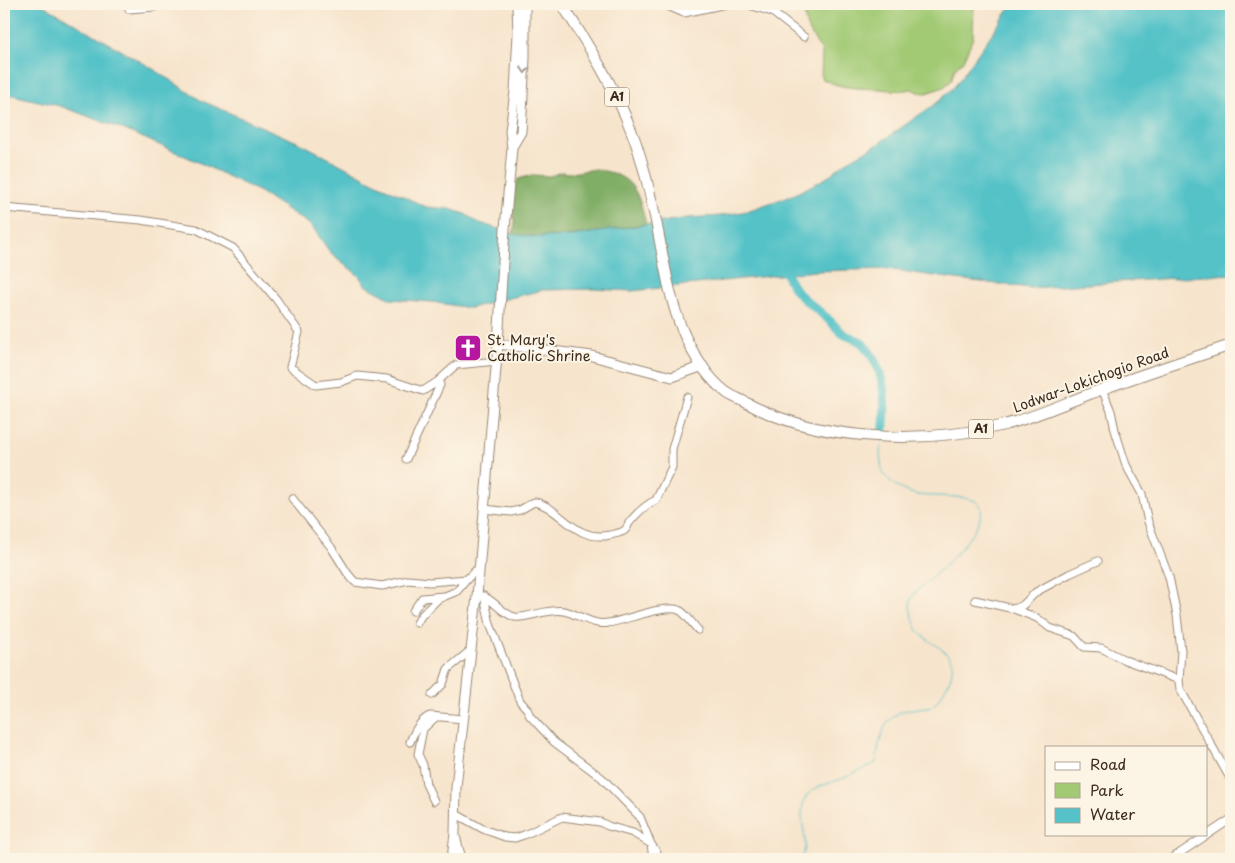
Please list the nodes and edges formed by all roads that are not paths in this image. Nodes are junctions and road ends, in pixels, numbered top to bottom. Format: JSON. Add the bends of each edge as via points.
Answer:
{"nodes":[{"id":1,"x":159,"y":4,"type":"edge"},
{"id":2,"x":516,"y":4,"type":"edge"},
{"id":3,"x":525,"y":4,"type":"edge"},
{"id":4,"x":562,"y":4,"type":"edge"},
{"id":5,"x":663,"y":4,"type":"edge"},
{"id":6,"x":726,"y":4,"type":"edge"},
{"id":7,"x":746,"y":4,"type":"edge"},
{"id":8,"x":129,"y":9,"type":"dead end"},
{"id":9,"x":804,"y":37,"type":"dead end"},
{"id":10,"x":512,"y":148,"type":"junction"},
{"id":11,"x":4,"y":208,"type":"edge"},
{"id":12,"x":498,"y":344,"type":"junction"},
{"id":13,"x":1231,"y":345,"type":"edge"},
{"id":14,"x":497,"y":361,"type":"junction"},
{"id":15,"x":703,"y":366,"type":"junction"},
{"id":16,"x":437,"y":382,"type":"junction"},
{"id":17,"x":1102,"y":389,"type":"junction"},
{"id":18,"x":688,"y":397,"type":"dead end"},
{"id":19,"x":406,"y":459,"type":"dead end"},
{"id":20,"x":292,"y":498,"type":"dead end"},
{"id":21,"x":484,"y":509,"type":"junction"},
{"id":22,"x":1098,"y":562,"type":"dead end"},
{"id":23,"x":480,"y":566,"type":"junction"},
{"id":24,"x":467,"y":579,"type":"junction"},
{"id":25,"x":444,"y":596,"type":"junction"},
{"id":26,"x":481,"y":596,"type":"junction"},
{"id":27,"x":975,"y":600,"type":"dead end"},
{"id":28,"x":1014,"y":609,"type":"junction"},
{"id":29,"x":412,"y":611,"type":"dead end"},
{"id":30,"x":417,"y":624,"type":"dead end"},
{"id":31,"x":698,"y":630,"type":"dead end"},
{"id":32,"x":471,"y":650,"type":"junction"},
{"id":33,"x":1179,"y":680,"type":"junction"},
{"id":34,"x":432,"y":695,"type":"dead end"},
{"id":35,"x":436,"y":717,"type":"junction"},
{"id":36,"x":463,"y":719,"type":"junction"},
{"id":37,"x":410,"y":742,"type":"dead end"},
{"id":38,"x":1231,"y":780,"type":"edge"},
{"id":39,"x":434,"y":801,"type":"dead end"},
{"id":40,"x":456,"y":814,"type":"junction"},
{"id":41,"x":1231,"y":819,"type":"edge"},
{"id":42,"x":455,"y":833,"type":"junction"},
{"id":43,"x":1208,"y":834,"type":"edge"},
{"id":44,"x":1206,"y":836,"type":"edge"},
{"id":45,"x":651,"y":844,"type":"junction"},
{"id":46,"x":452,"y":859,"type":"edge"},
{"id":47,"x":462,"y":859,"type":"edge"},
{"id":48,"x":653,"y":859,"type":"edge"},
{"id":49,"x":661,"y":859,"type":"edge"},
{"id":50,"x":1171,"y":859,"type":"edge"}],
"edges":[{"from":1,"to":8,"type":"street"},
{"from":2,"to":10,"type":"main road","via":[[518,34],[510,131]]},
{"from":3,"to":10,"type":"main road","one_way":true,"via":[[521,132]]},
{"from":4,"to":15,"type":"highway","number":"A1","via":[[616,96],[632,131],[652,200],[672,297],[684,334]]},
{"from":5,"to":6,"type":"street","via":[[684,13]]},
{"from":7,"to":9,"type":"street","via":[[772,12]]},
{"from":10,"to":12,"type":"main road"},
{"from":11,"to":16,"type":"street","via":[[141,220],[196,229],[234,248],[276,299],[299,332],[290,367],[316,385],[357,376],[387,379],[423,390]]},
{"from":12,"to":14,"type":"main road"},
{"from":12,"to":15,"type":"main road","via":[[592,356],[672,377]]},
{"from":13,"to":17,"type":"highway","name":"Lodwar-Lokichogio Road","number":"A1"},
{"from":14,"to":16,"type":"street","via":[[456,365]]},
{"from":14,"to":21,"type":"main road"},
{"from":15,"to":17,"type":"highway","name":"Lodwar-Lokichogio Road","number":"A1","via":[[726,392],[777,417],[824,430],[888,436],[950,433],[1000,426]]},
{"from":16,"to":19,"type":"street","via":[[440,385]]},
{"from":17,"to":33,"type":"street","via":[[1126,465],[1140,488],[1148,522],[1168,577],[1181,651]]},
{"from":18,"to":21,"type":"street","via":[[672,449],[672,467],[665,482],[656,500],[648,503],[625,530],[605,536],[575,529],[547,507],[534,502],[511,512]]},
{"from":20,"to":24,"type":"street","via":[[355,582],[382,586],[408,580]]},
{"from":21,"to":23,"type":"main road"},
{"from":22,"to":28,"type":"street","via":[[1036,592]]},
{"from":23,"to":24,"type":"street"},
{"from":23,"to":26,"type":"main road"},
{"from":24,"to":25,"type":"street","via":[[457,590]]},
{"from":25,"to":29,"type":"street","via":[[422,598]]},
{"from":25,"to":30,"type":"street","via":[[429,607]]},
{"from":26,"to":31,"type":"street","via":[[515,617],[563,610],[606,624],[677,609]]},
{"from":26,"to":32,"type":"main road"},
{"from":26,"to":45,"type":"street","via":[[520,702],[554,742],[602,778],[640,817]]},
{"from":27,"to":28,"type":"street"},
{"from":28,"to":33,"type":"street","via":[[1037,618],[1050,628],[1074,636],[1084,647],[1101,648]]},
{"from":32,"to":34,"type":"street","via":[[448,669],[443,684]]},
{"from":32,"to":36,"type":"main road"},
{"from":33,"to":38,"type":"street","via":[[1182,693]]},
{"from":35,"to":36,"type":"street"},
{"from":35,"to":37,"type":"street","via":[[423,720]]},
{"from":35,"to":39,"type":"street","via":[[423,729],[418,754]]},
{"from":36,"to":40,"type":"main road"},
{"from":40,"to":42,"type":"main road"},
{"from":40,"to":45,"type":"street","via":[[505,837],[524,835],[562,816],[600,822],[633,833]]},
{"from":41,"to":43,"type":"street"},
{"from":42,"to":46,"type":"main road"},
{"from":42,"to":47,"type":"street"},
{"from":44,"to":50,"type":"street"},
{"from":45,"to":48,"type":"street"},
{"from":45,"to":49,"type":"street"}]}
